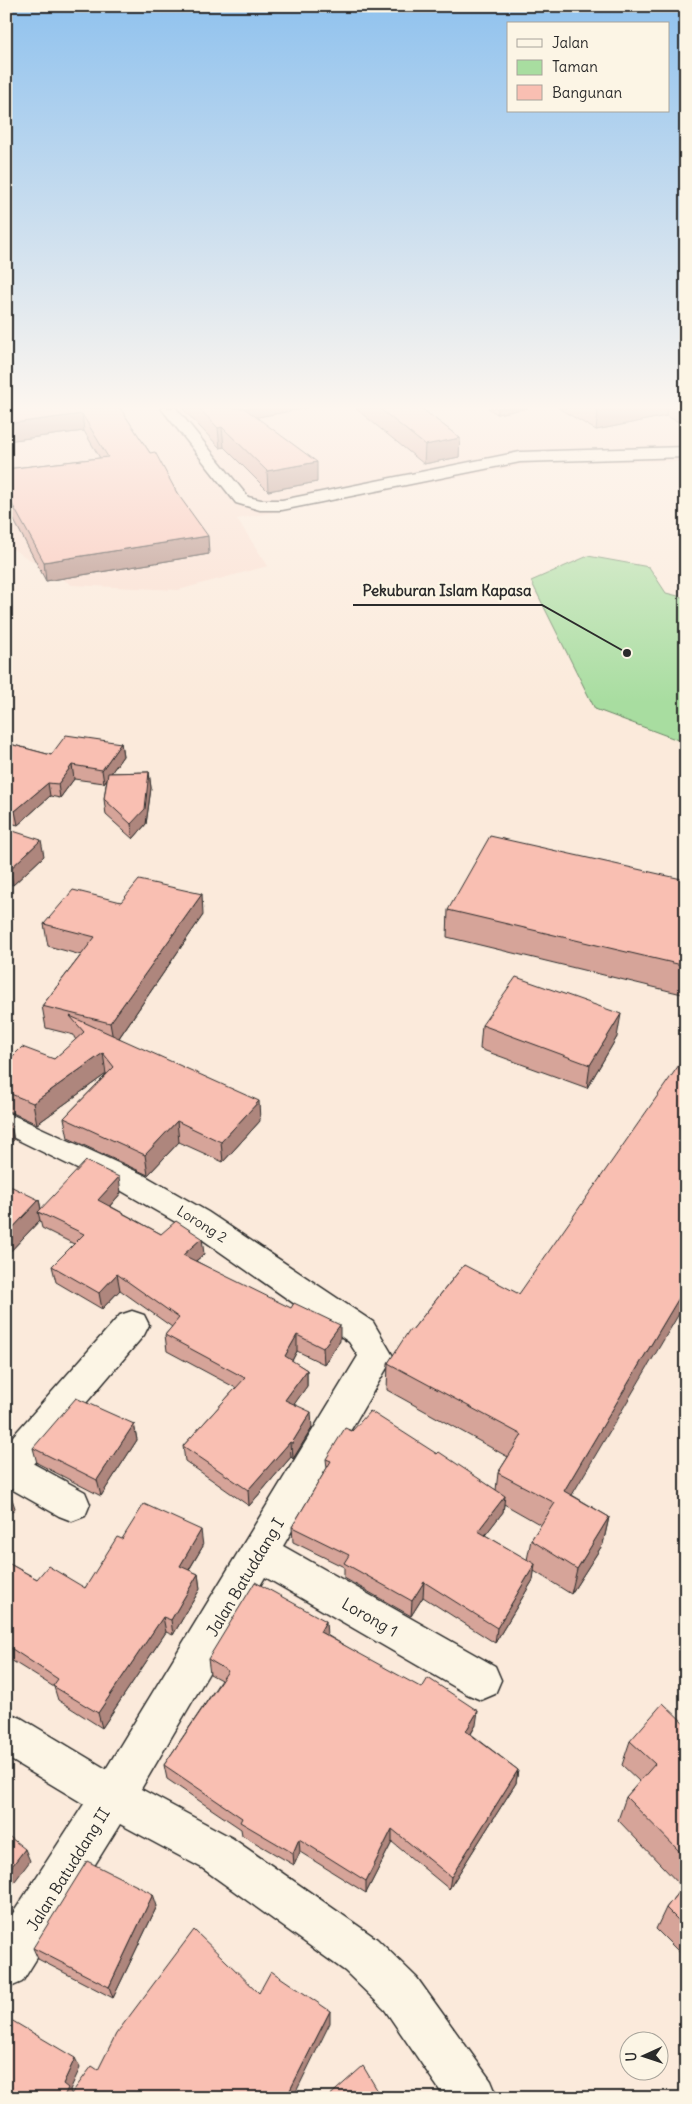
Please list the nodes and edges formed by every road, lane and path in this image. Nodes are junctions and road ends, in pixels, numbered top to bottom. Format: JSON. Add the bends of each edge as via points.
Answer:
{"nodes":[{"id":1,"x":6,"y":1122,"type":"edge"},
{"id":2,"x":132,"y":1325,"type":"dead end"},
{"id":3,"x":376,"y":1356,"type":"joint"},
{"id":4,"x":7,"y":1467,"type":"edge"},
{"id":5,"x":72,"y":1504,"type":"dead end"},
{"id":6,"x":259,"y":1553,"type":"junction"},
{"id":7,"x":481,"y":1680,"type":"dead end"},
{"id":8,"x":6,"y":1734,"type":"edge"},
{"id":9,"x":113,"y":1798,"type":"junction"},
{"id":10,"x":6,"y":1966,"type":"edge"},
{"id":11,"x":474,"y":2098,"type":"edge"}],
"edges":[{"from":1,"to":3,"type":"street","name":"Lorong 2","via":[[131,1182],[197,1220],[362,1332]]},
{"from":2,"to":4,"type":"street"},
{"from":3,"to":6,"type":"street","name":"Jalan Batuddang I"},
{"from":4,"to":5,"type":"street"},
{"from":6,"to":7,"type":"street","name":"Lorong 1"},
{"from":6,"to":9,"type":"street","name":"Jalan Batuddang I"},
{"from":8,"to":9,"type":"street"},
{"from":9,"to":10,"type":"street","name":"Jalan Batuddang II"},
{"from":9,"to":11,"type":"street","via":[[217,1854],[361,1955],[402,1994]]}]}
